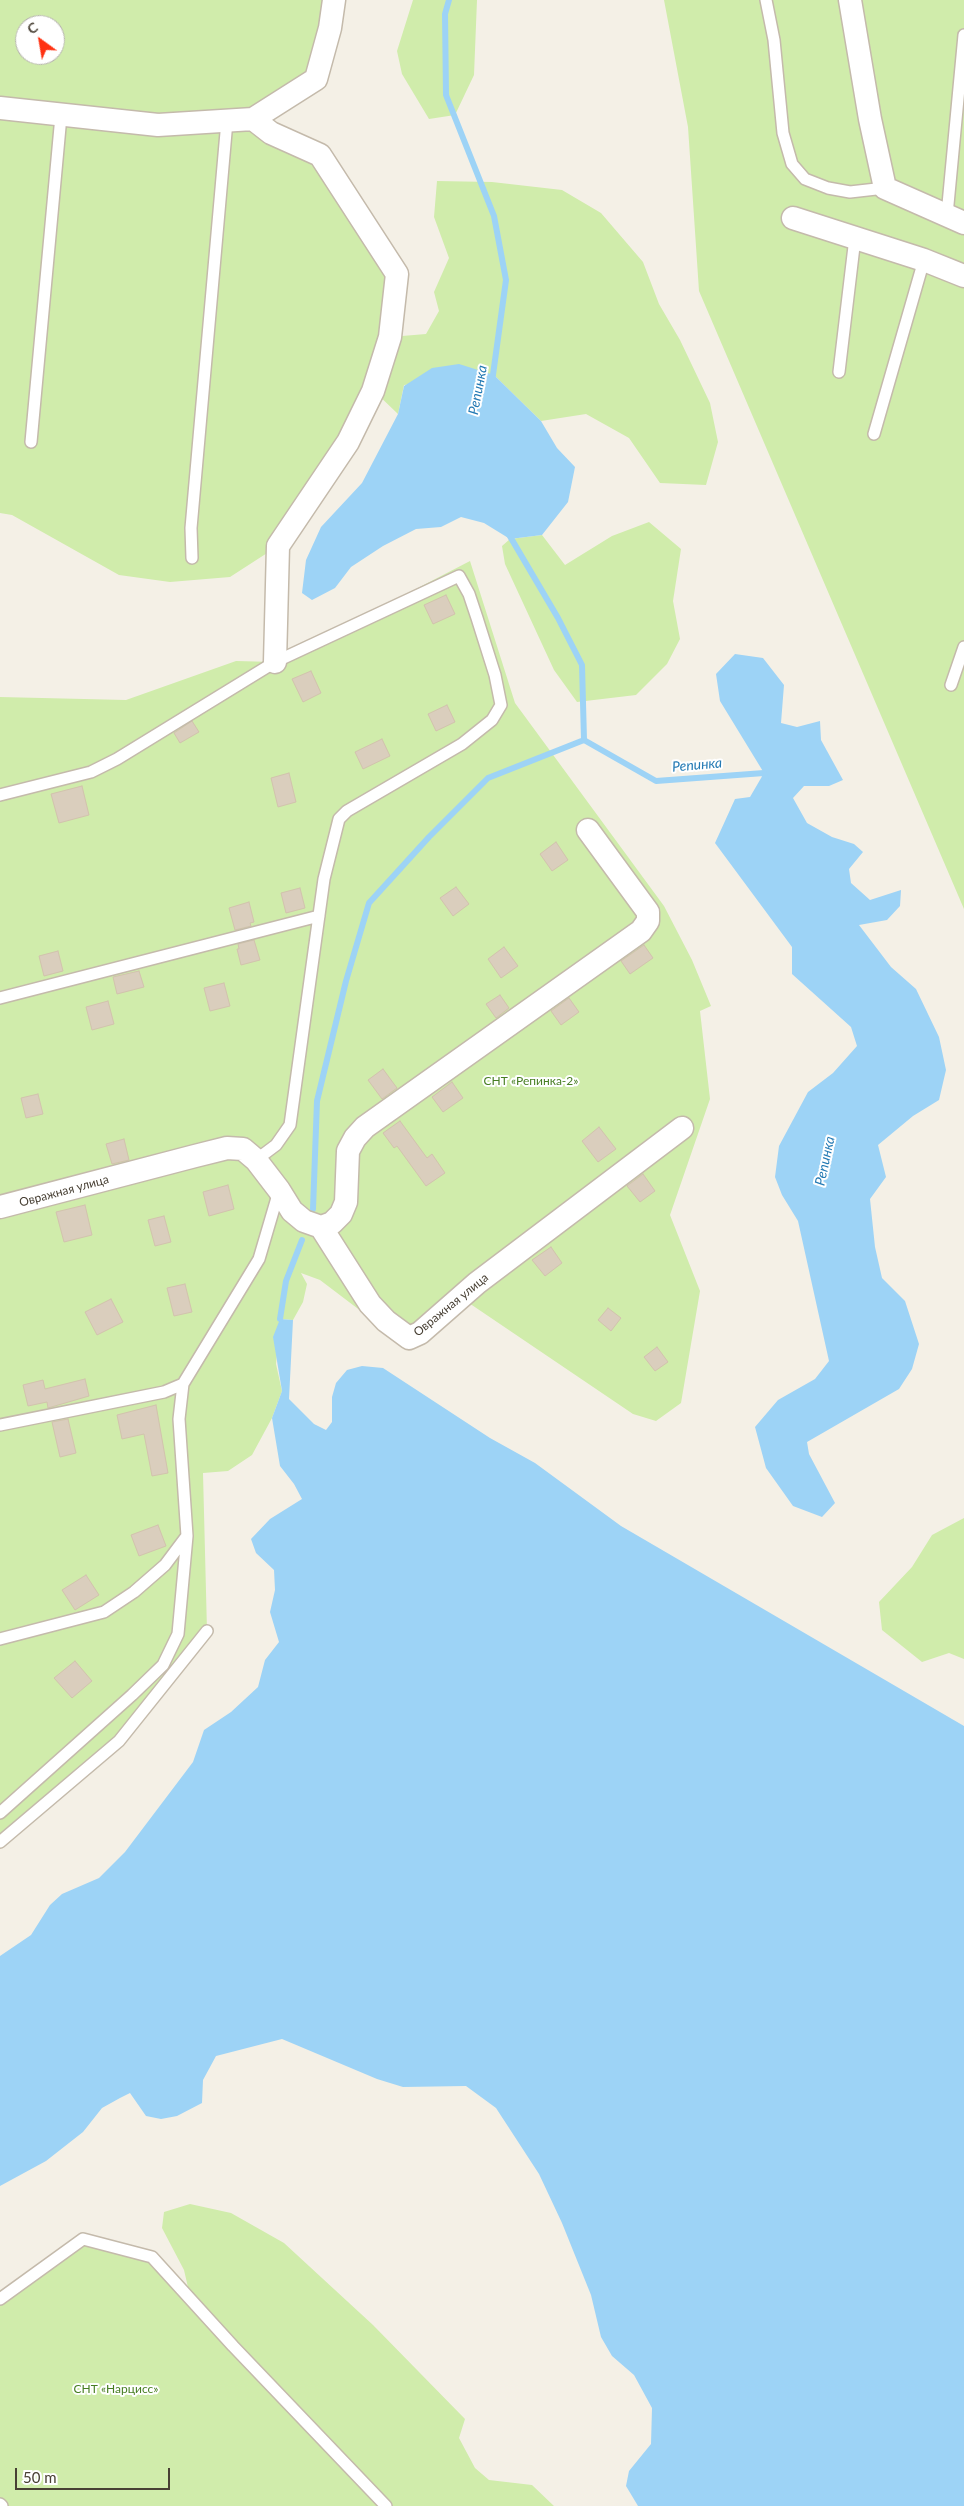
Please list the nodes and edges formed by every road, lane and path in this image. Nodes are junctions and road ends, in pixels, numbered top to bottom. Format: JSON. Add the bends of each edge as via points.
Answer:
{"nodes":[{"id":1,"x":334,"y":0,"type":"edge"},
{"id":2,"x":766,"y":0,"type":"edge"},
{"id":3,"x":850,"y":0,"type":"edge"},
{"id":4,"x":964,"y":35,"type":"edge"},
{"id":5,"x":0,"y":108,"type":"edge"},
{"id":6,"x":62,"y":116,"type":"junction"},
{"id":7,"x":253,"y":119,"type":"junction"},
{"id":8,"x":227,"y":121,"type":"junction"},
{"id":9,"x":885,"y":188,"type":"junction"},
{"id":10,"x":793,"y":218,"type":"dead end"},
{"id":11,"x":955,"y":219,"type":"edge"},
{"id":12,"x":855,"y":238,"type":"junction"},
{"id":13,"x":924,"y":260,"type":"junction"},
{"id":14,"x":964,"y":276,"type":"edge"},
{"id":15,"x":839,"y":372,"type":"dead end"},
{"id":16,"x":874,"y":434,"type":"dead end"},
{"id":17,"x":31,"y":442,"type":"dead end"},
{"id":18,"x":192,"y":558,"type":"dead end"},
{"id":19,"x":964,"y":647,"type":"edge"},
{"id":20,"x":275,"y":662,"type":"junction"},
{"id":21,"x":951,"y":685,"type":"dead end"},
{"id":22,"x":0,"y":795,"type":"edge"},
{"id":23,"x":588,"y":830,"type":"dead end"},
{"id":24,"x":319,"y":916,"type":"junction"},
{"id":25,"x":0,"y":998,"type":"edge"},
{"id":26,"x":682,"y":1128,"type":"dead end"},
{"id":27,"x":256,"y":1160,"type":"junction"},
{"id":28,"x":280,"y":1190,"type":"junction"},
{"id":29,"x":0,"y":1207,"type":"edge"},
{"id":30,"x":321,"y":1227,"type":"junction"},
{"id":31,"x":183,"y":1384,"type":"junction"},
{"id":32,"x":0,"y":1425,"type":"edge"},
{"id":33,"x":187,"y":1536,"type":"junction"},
{"id":34,"x":207,"y":1631,"type":"dead end"},
{"id":35,"x":0,"y":1639,"type":"edge"},
{"id":36,"x":0,"y":1813,"type":"edge"},
{"id":37,"x":0,"y":1842,"type":"edge"},
{"id":38,"x":0,"y":2299,"type":"edge"},
{"id":39,"x":386,"y":2506,"type":"edge"}],
"edges":[{"from":1,"to":7,"type":"street","via":[[316,79]]},
{"from":2,"to":9,"type":"lane","via":[[774,40],[784,133],[792,164],[805,179],[828,188],[850,192]]},
{"from":3,"to":9,"type":"street"},
{"from":4,"to":11,"type":"lane"},
{"from":5,"to":6,"type":"street"},
{"from":6,"to":8,"type":"street","via":[[158,125]]},
{"from":6,"to":17,"type":"lane"},
{"from":7,"to":8,"type":"street"},
{"from":7,"to":20,"type":"street","via":[[270,133],[320,155],[397,274],[390,337],[373,391],[348,442],[278,546]]},
{"from":8,"to":18,"type":"lane"},
{"from":9,"to":11,"type":"street"},
{"from":10,"to":12,"type":"street"},
{"from":12,"to":13,"type":"street"},
{"from":12,"to":15,"type":"lane"},
{"from":13,"to":14,"type":"street"},
{"from":13,"to":16,"type":"lane"},
{"from":19,"to":21,"type":"lane"},
{"from":20,"to":22,"type":"lane","via":[[91,772]]},
{"from":20,"to":24,"type":"lane","via":[[459,576],[472,602],[501,705],[492,720],[462,744],[347,811],[339,819],[324,879]]},
{"from":23,"to":30,"type":"street","via":[[648,912],[648,921],[641,931],[365,1127],[348,1151],[346,1202],[341,1214],[332,1223]]},
{"from":24,"to":25,"type":"lane"},
{"from":24,"to":27,"type":"lane","via":[[290,1125],[276,1145]]},
{"from":26,"to":30,"type":"street","name":"Овражная улица","via":[[412,1337],[404,1335],[370,1304]]},
{"from":27,"to":28,"type":"street","name":"Овражная улица"},
{"from":27,"to":29,"type":"street","name":"Овражная улица","via":[[243,1149],[227,1148]]},
{"from":28,"to":30,"type":"street","name":"Овражная улица","via":[[292,1211]]},
{"from":28,"to":31,"type":"lane","via":[[259,1259]]},
{"from":31,"to":32,"type":"lane","via":[[164,1392]]},
{"from":31,"to":33,"type":"lane","via":[[179,1419]]},
{"from":33,"to":35,"type":"lane","via":[[165,1565],[104,1612]]},
{"from":33,"to":36,"type":"lane","via":[[178,1634],[162,1665]]},
{"from":34,"to":37,"type":"lane","via":[[118,1741]]},
{"from":38,"to":39,"type":"lane","via":[[83,2239],[152,2257]]}]}
